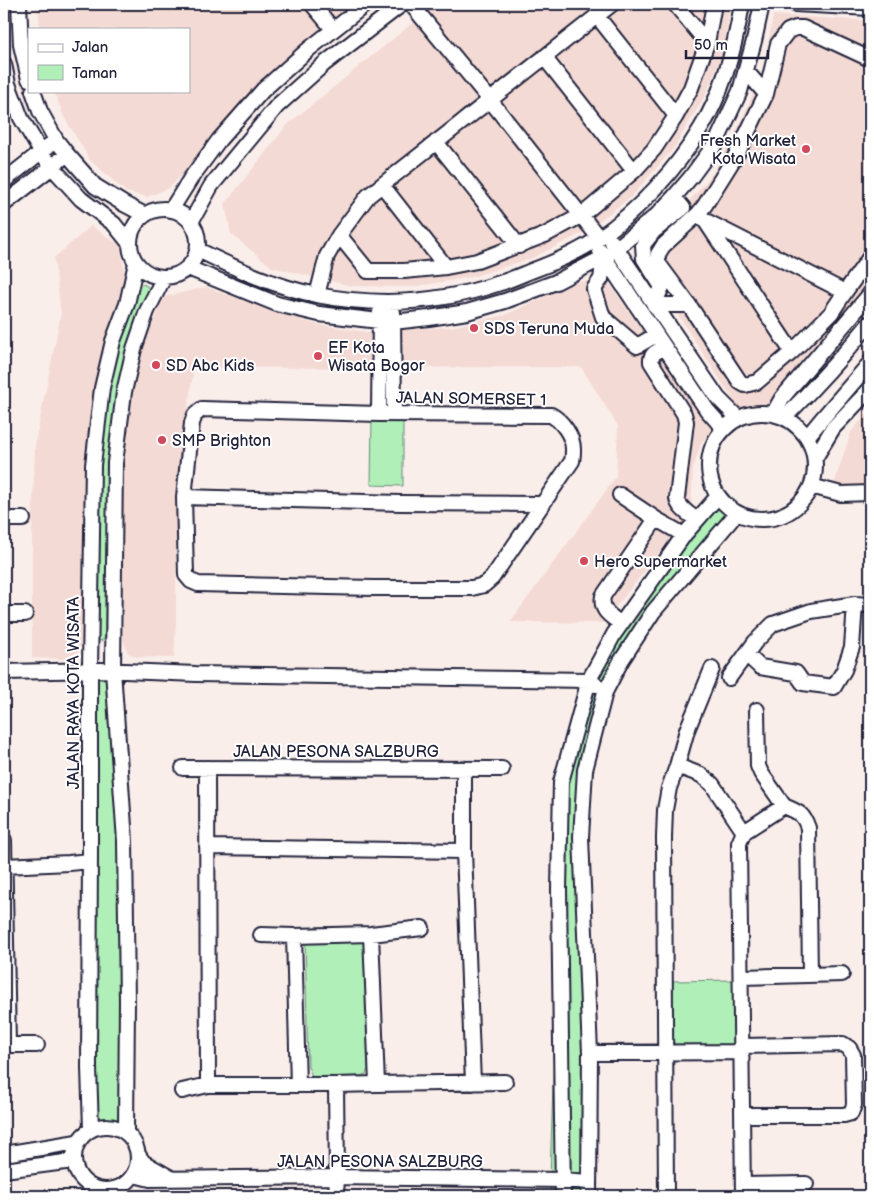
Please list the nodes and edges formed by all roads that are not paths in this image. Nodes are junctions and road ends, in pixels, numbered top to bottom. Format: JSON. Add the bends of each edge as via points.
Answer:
{"nodes":[{"id":1,"x":19,"y":4,"type":"edge"},
{"id":2,"x":312,"y":4,"type":"edge"},
{"id":3,"x":366,"y":4,"type":"edge"},
{"id":4,"x":402,"y":4,"type":"edge"},
{"id":5,"x":411,"y":4,"type":"edge"},
{"id":6,"x":612,"y":4,"type":"edge"},
{"id":7,"x":675,"y":4,"type":"edge"},
{"id":8,"x":714,"y":4,"type":"edge"},
{"id":9,"x":742,"y":4,"type":"edge"},
{"id":10,"x":762,"y":4,"type":"edge"},
{"id":11,"x":796,"y":4,"type":"edge"},
{"id":12,"x":870,"y":8,"type":"edge"},
{"id":13,"x":597,"y":16,"type":"junction"},
{"id":14,"x":332,"y":29,"type":"junction"},
{"id":15,"x":708,"y":43,"type":"junction"},
{"id":16,"x":544,"y":57,"type":"junction"},
{"id":17,"x":870,"y":59,"type":"edge"},
{"id":18,"x":4,"y":64,"type":"edge"},
{"id":19,"x":746,"y":72,"type":"junction"},
{"id":20,"x":28,"y":74,"type":"edge"},
{"id":21,"x":33,"y":92,"type":"edge"},
{"id":22,"x":766,"y":94,"type":"junction"},
{"id":23,"x":490,"y":100,"type":"junction"},
{"id":24,"x":676,"y":116,"type":"junction"},
{"id":25,"x":56,"y":140,"type":"junction"},
{"id":26,"x":436,"y":142,"type":"junction"},
{"id":27,"x":41,"y":152,"type":"junction"},
{"id":28,"x":67,"y":154,"type":"junction"},
{"id":29,"x":52,"y":167,"type":"junction"},
{"id":30,"x":634,"y":171,"type":"junction"},
{"id":31,"x":4,"y":181,"type":"edge"},
{"id":32,"x":382,"y":185,"type":"junction"},
{"id":33,"x":674,"y":197,"type":"junction"},
{"id":34,"x":4,"y":204,"type":"edge"},
{"id":35,"x":172,"y":210,"type":"junction"},
{"id":36,"x":703,"y":213,"type":"junction"},
{"id":37,"x":582,"y":215,"type":"junction"},
{"id":38,"x":145,"y":216,"type":"junction"},
{"id":39,"x":191,"y":222,"type":"junction"},
{"id":40,"x":339,"y":235,"type":"junction"},
{"id":41,"x":599,"y":238,"type":"junction"},
{"id":42,"x":130,"y":244,"type":"junction"},
{"id":43,"x":519,"y":246,"type":"junction"},
{"id":44,"x":617,"y":248,"type":"junction"},
{"id":45,"x":198,"y":250,"type":"junction"},
{"id":46,"x":604,"y":257,"type":"junction"},
{"id":47,"x":870,"y":257,"type":"edge"},
{"id":48,"x":136,"y":262,"type":"junction"},
{"id":49,"x":446,"y":267,"type":"junction"},
{"id":50,"x":188,"y":268,"type":"junction"},
{"id":51,"x":164,"y":277,"type":"junction"},
{"id":52,"x":844,"y":292,"type":"junction"},
{"id":53,"x":870,"y":294,"type":"edge"},
{"id":54,"x":317,"y":295,"type":"junction"},
{"id":55,"x":387,"y":302,"type":"junction"},
{"id":56,"x":654,"y":305,"type":"junction"},
{"id":57,"x":689,"y":305,"type":"junction"},
{"id":58,"x":831,"y":313,"type":"junction"},
{"id":59,"x":386,"y":321,"type":"junction"},
{"id":60,"x":870,"y":323,"type":"edge"},
{"id":61,"x":840,"y":331,"type":"junction"},
{"id":62,"x":656,"y":335,"type":"junction"},
{"id":63,"x":664,"y":348,"type":"junction"},
{"id":64,"x":792,"y":352,"type":"junction"},
{"id":65,"x":870,"y":363,"type":"edge"},
{"id":66,"x":870,"y":390,"type":"edge"},
{"id":67,"x":379,"y":414,"type":"junction"},
{"id":68,"x":394,"y":414,"type":"junction"},
{"id":69,"x":779,"y":415,"type":"junction"},
{"id":70,"x":738,"y":418,"type":"junction"},
{"id":71,"x":724,"y":429,"type":"junction"},
{"id":72,"x":807,"y":437,"type":"junction"},
{"id":73,"x":815,"y":458,"type":"junction"},
{"id":74,"x":811,"y":486,"type":"junction"},
{"id":75,"x":870,"y":493,"type":"edge"},
{"id":76,"x":620,"y":495,"type":"dead end"},
{"id":77,"x":718,"y":496,"type":"junction"},
{"id":78,"x":184,"y":497,"type":"junction"},
{"id":79,"x":543,"y":504,"type":"junction"},
{"id":80,"x":737,"y":514,"type":"junction"},
{"id":81,"x":4,"y":519,"type":"edge"},
{"id":82,"x":23,"y":519,"type":"dead end"},
{"id":83,"x":656,"y":519,"type":"junction"},
{"id":84,"x":698,"y":520,"type":"junction"},
{"id":85,"x":684,"y":535,"type":"junction"},
{"id":86,"x":855,"y":604,"type":"junction"},
{"id":87,"x":870,"y":605,"type":"edge"},
{"id":88,"x":4,"y":614,"type":"edge"},
{"id":89,"x":24,"y":614,"type":"dead end"},
{"id":90,"x":621,"y":624,"type":"junction"},
{"id":91,"x":746,"y":654,"type":"junction"},
{"id":92,"x":712,"y":669,"type":"dead end"},
{"id":93,"x":90,"y":670,"type":"junction"},
{"id":94,"x":113,"y":670,"type":"junction"},
{"id":95,"x":4,"y":672,"type":"edge"},
{"id":96,"x":729,"y":678,"type":"dead end"},
{"id":97,"x":590,"y":680,"type":"junction"},
{"id":98,"x":605,"y":692,"type":"junction"},
{"id":99,"x":757,"y":710,"type":"dead end"},
{"id":100,"x":677,"y":766,"type":"junction"},
{"id":101,"x":183,"y":768,"type":"dead end"},
{"id":102,"x":207,"y":768,"type":"junction"},
{"id":103,"x":464,"y":769,"type":"junction"},
{"id":104,"x":502,"y":770,"type":"dead end"},
{"id":105,"x":784,"y":806,"type":"junction"},
{"id":106,"x":744,"y":832,"type":"junction"},
{"id":107,"x":4,"y":840,"type":"edge"},
{"id":108,"x":207,"y":847,"type":"junction"},
{"id":109,"x":464,"y":851,"type":"junction"},
{"id":110,"x":90,"y":861,"type":"junction"},
{"id":111,"x":4,"y":866,"type":"edge"},
{"id":112,"x":422,"y":928,"type":"dead end"},
{"id":113,"x":371,"y":934,"type":"junction"},
{"id":114,"x":262,"y":935,"type":"dead end"},
{"id":115,"x":294,"y":936,"type":"junction"},
{"id":116,"x":842,"y":974,"type":"dead end"},
{"id":117,"x":810,"y":975,"type":"junction"},
{"id":118,"x":741,"y":977,"type":"junction"},
{"id":119,"x":6,"y":1045,"type":"edge"},
{"id":120,"x":37,"y":1045,"type":"dead end"},
{"id":121,"x":742,"y":1049,"type":"junction"},
{"id":122,"x":590,"y":1053,"type":"junction"},
{"id":123,"x":665,"y":1053,"type":"junction"},
{"id":124,"x":505,"y":1082,"type":"dead end"},
{"id":125,"x":473,"y":1083,"type":"junction"},
{"id":126,"x":377,"y":1084,"type":"junction"},
{"id":127,"x":208,"y":1085,"type":"junction"},
{"id":128,"x":298,"y":1085,"type":"junction"},
{"id":129,"x":336,"y":1085,"type":"junction"},
{"id":130,"x":182,"y":1091,"type":"dead end"},
{"id":131,"x":743,"y":1115,"type":"junction"},
{"id":132,"x":91,"y":1129,"type":"junction"},
{"id":133,"x":126,"y":1132,"type":"junction"},
{"id":134,"x":77,"y":1142,"type":"junction"},
{"id":135,"x":4,"y":1154,"type":"edge"},
{"id":136,"x":139,"y":1156,"type":"junction"},
{"id":137,"x":73,"y":1162,"type":"junction"},
{"id":138,"x":4,"y":1170,"type":"edge"},
{"id":139,"x":134,"y":1174,"type":"junction"},
{"id":140,"x":172,"y":1178,"type":"junction"},
{"id":141,"x":337,"y":1178,"type":"junction"},
{"id":142,"x":81,"y":1179,"type":"junction"},
{"id":143,"x":563,"y":1180,"type":"junction"},
{"id":144,"x":589,"y":1182,"type":"junction"},
{"id":145,"x":806,"y":1184,"type":"dead end"},
{"id":146,"x":743,"y":1190,"type":"edge"},
{"id":147,"x":118,"y":1192,"type":"edge"},
{"id":148,"x":81,"y":1196,"type":"edge"},
{"id":149,"x":336,"y":1196,"type":"edge"},
{"id":150,"x":563,"y":1196,"type":"edge"},
{"id":151,"x":589,"y":1196,"type":"edge"},
{"id":152,"x":666,"y":1196,"type":"edge"}],
"edges":[{"from":1,"to":20,"type":"street","via":[[21,45]]},
{"from":2,"to":14,"type":"street"},
{"from":3,"to":14,"type":"street"},
{"from":4,"to":39,"type":"street","via":[[324,64],[277,106],[210,186]]},
{"from":5,"to":23,"type":"street"},
{"from":6,"to":13,"type":"street"},
{"from":7,"to":15,"type":"street"},
{"from":8,"to":15,"type":"street"},
{"from":9,"to":41,"type":"street","via":[[722,86],[702,128],[672,170],[642,202]]},
{"from":10,"to":19,"type":"street"},
{"from":11,"to":12,"type":"street"},
{"from":13,"to":16,"type":"street"},
{"from":13,"to":24,"type":"street"},
{"from":14,"to":35,"type":"street","via":[[263,90],[197,170]]},
{"from":15,"to":24,"type":"street"},
{"from":16,"to":23,"type":"street"},
{"from":16,"to":30,"type":"street"},
{"from":17,"to":22,"type":"street","via":[[803,28],[796,28],[788,31],[778,44]]},
{"from":18,"to":27,"type":"street","via":[[8,84],[22,118]]},
{"from":19,"to":22,"type":"street"},
{"from":19,"to":33,"type":"street","via":[[716,143]]},
{"from":21,"to":25,"type":"street"},
{"from":22,"to":36,"type":"street"},
{"from":23,"to":26,"type":"street"},
{"from":23,"to":37,"type":"street"},
{"from":24,"to":30,"type":"street","via":[[654,149]]},
{"from":25,"to":27,"type":"street"},
{"from":25,"to":28,"type":"street"},
{"from":26,"to":32,"type":"street"},
{"from":26,"to":43,"type":"street"},
{"from":27,"to":29,"type":"street"},
{"from":27,"to":31,"type":"street"},
{"from":28,"to":29,"type":"street"},
{"from":28,"to":38,"type":"street","via":[[95,186]]},
{"from":29,"to":34,"type":"street"},
{"from":29,"to":42,"type":"street","via":[[81,199],[114,224]]},
{"from":30,"to":37,"type":"street"},
{"from":32,"to":40,"type":"street","via":[[368,196]]},
{"from":32,"to":49,"type":"street"},
{"from":33,"to":36,"type":"street"},
{"from":33,"to":44,"type":"street"},
{"from":33,"to":56,"type":"street","via":[[683,208],[654,231],[643,245],[644,259],[662,286]]},
{"from":35,"to":38,"type":"street","via":[[153,211]]},
{"from":35,"to":39,"type":"street"},
{"from":36,"to":52,"type":"street"},
{"from":36,"to":57,"type":"street","via":[[663,246],[658,254],[658,263]]},
{"from":36,"to":64,"type":"street"},
{"from":37,"to":41,"type":"street"},
{"from":37,"to":43,"type":"street","via":[[545,236]]},
{"from":38,"to":42,"type":"street","via":[[137,223]]},
{"from":39,"to":45,"type":"street","via":[[196,230]]},
{"from":40,"to":49,"type":"street","via":[[368,272]]},
{"from":40,"to":54,"type":"street","via":[[327,256]]},
{"from":41,"to":44,"type":"street"},
{"from":41,"to":46,"type":"street"},
{"from":41,"to":55,"type":"street","via":[[549,264],[499,284],[425,300]]},
{"from":42,"to":48,"type":"street"},
{"from":43,"to":49,"type":"street","via":[[477,261]]},
{"from":44,"to":46,"type":"street"},
{"from":44,"to":56,"type":"street"},
{"from":45,"to":50,"type":"street"},
{"from":45,"to":54,"type":"street","via":[[279,286]]},
{"from":46,"to":59,"type":"street","via":[[556,282],[505,301],[467,312]]},
{"from":46,"to":62,"type":"street"},
{"from":46,"to":62,"type":"street","via":[[601,279],[594,289],[603,317],[637,346]]},
{"from":47,"to":52,"type":"street"},
{"from":48,"to":51,"type":"street","via":[[153,276]]},
{"from":48,"to":93,"type":"street","name":"JALAN RAYA KOTA WISATA","via":[[102,388],[95,446]]},
{"from":50,"to":51,"type":"street","via":[[177,275]]},
{"from":50,"to":59,"type":"street","via":[[277,304],[319,314]]},
{"from":51,"to":94,"type":"street","via":[[147,311],[124,392],[115,463]]},
{"from":52,"to":58,"type":"street"},
{"from":53,"to":61,"type":"street"},
{"from":54,"to":55,"type":"street"},
{"from":55,"to":59,"type":"street"},
{"from":56,"to":57,"type":"street"},
{"from":56,"to":70,"type":"street","via":[[718,398]]},
{"from":57,"to":64,"type":"street","via":[[745,385],[757,382]]},
{"from":58,"to":61,"type":"street","via":[[839,323]]},
{"from":58,"to":64,"type":"street"},
{"from":59,"to":67,"type":"street"},
{"from":59,"to":68,"type":"street"},
{"from":60,"to":69,"type":"street","via":[[811,392]]},
{"from":61,"to":69,"type":"street","via":[[782,398]]},
{"from":62,"to":63,"type":"street"},
{"from":63,"to":71,"type":"street"},
{"from":63,"to":84,"type":"street","via":[[652,354],[651,362],[686,422],[677,498],[681,507]]},
{"from":65,"to":72,"type":"street"},
{"from":66,"to":73,"type":"street","via":[[833,428]]},
{"from":67,"to":68,"type":"street","name":"JALAN SOMERSET 1"},
{"from":67,"to":78,"type":"street","name":"JALAN SOMERSET 1","via":[[202,410],[192,423]]},
{"from":68,"to":79,"type":"street","name":"JALAN SOMERSET 1","via":[[552,415],[570,435],[574,447],[572,461]]},
{"from":69,"to":70,"type":"street","via":[[755,413]]},
{"from":69,"to":72,"type":"street","via":[[798,426]]},
{"from":70,"to":71,"type":"street"},
{"from":71,"to":77,"type":"street","via":[[713,444],[708,462],[710,480]]},
{"from":72,"to":73,"type":"street"},
{"from":73,"to":74,"type":"street"},
{"from":74,"to":75,"type":"street","via":[[841,494]]},
{"from":74,"to":80,"type":"street","via":[[799,504],[780,516],[758,519]]},
{"from":76,"to":83,"type":"street"},
{"from":77,"to":80,"type":"street"},
{"from":77,"to":84,"type":"street"},
{"from":78,"to":79,"type":"street"},
{"from":78,"to":79,"type":"street","name":"JALAN SOMERSET 1","via":[[186,575],[191,581],[198,584],[374,588],[472,588],[484,585]]},
{"from":80,"to":98,"type":"street","via":[[653,612]]},
{"from":81,"to":82,"type":"street"},
{"from":83,"to":85,"type":"street"},
{"from":83,"to":90,"type":"street","via":[[602,596],[604,611]]},
{"from":84,"to":85,"type":"street"},
{"from":85,"to":90,"type":"street"},
{"from":86,"to":87,"type":"street"},
{"from":86,"to":91,"type":"street","via":[[811,611],[772,624]]},
{"from":86,"to":91,"type":"street","via":[[852,647],[834,687],[803,683],[796,673],[760,667]]},
{"from":88,"to":89,"type":"street"},
{"from":90,"to":97,"type":"street"},
{"from":91,"to":96,"type":"street"},
{"from":92,"to":100,"type":"street","via":[[687,730]]},
{"from":93,"to":94,"type":"street"},
{"from":93,"to":95,"type":"street"},
{"from":93,"to":110,"type":"street","name":"JALAN RAYA KOTA WISATA"},
{"from":94,"to":97,"type":"street"},
{"from":94,"to":133,"type":"street","via":[[125,841]]},
{"from":97,"to":98,"type":"street"},
{"from":97,"to":143,"type":"street","via":[[561,782],[559,890]]},
{"from":98,"to":122,"type":"street","via":[[584,770],[581,837]]},
{"from":99,"to":105,"type":"street","via":[[758,766]]},
{"from":100,"to":106,"type":"street","via":[[701,775],[712,784]]},
{"from":100,"to":123,"type":"street","via":[[669,788],[665,819]]},
{"from":101,"to":102,"type":"street","name":"JALAN PESONA SALZBURG"},
{"from":102,"to":103,"type":"street","name":"JALAN PESONA SALZBURG"},
{"from":102,"to":108,"type":"street"},
{"from":103,"to":104,"type":"street","name":"JALAN PESONA SALZBURG"},
{"from":103,"to":109,"type":"street"},
{"from":105,"to":106,"type":"street"},
{"from":105,"to":117,"type":"street","via":[[800,813],[808,828]]},
{"from":106,"to":118,"type":"street","via":[[739,844]]},
{"from":107,"to":111,"type":"street"},
{"from":108,"to":109,"type":"street"},
{"from":108,"to":127,"type":"street"},
{"from":109,"to":125,"type":"street"},
{"from":110,"to":111,"type":"street"},
{"from":110,"to":132,"type":"street","name":"JALAN RAYA KOTA WISATA"},
{"from":111,"to":119,"type":"street"},
{"from":112,"to":113,"type":"street"},
{"from":113,"to":115,"type":"street"},
{"from":113,"to":126,"type":"street"},
{"from":114,"to":115,"type":"street"},
{"from":115,"to":128,"type":"street"},
{"from":116,"to":117,"type":"street"},
{"from":117,"to":118,"type":"street"},
{"from":118,"to":121,"type":"street"},
{"from":119,"to":120,"type":"street"},
{"from":121,"to":123,"type":"street"},
{"from":121,"to":131,"type":"street"},
{"from":121,"to":131,"type":"street","via":[[842,1044],[853,1055],[854,1075],[851,1113]]},
{"from":122,"to":123,"type":"street"},
{"from":122,"to":144,"type":"street"},
{"from":123,"to":152,"type":"street"},
{"from":124,"to":125,"type":"street"},
{"from":125,"to":126,"type":"street"},
{"from":126,"to":129,"type":"street"},
{"from":127,"to":128,"type":"street"},
{"from":127,"to":130,"type":"street"},
{"from":128,"to":129,"type":"street"},
{"from":129,"to":141,"type":"street"},
{"from":131,"to":146,"type":"street"},
{"from":132,"to":133,"type":"street","via":[[109,1125]]},
{"from":132,"to":134,"type":"street"},
{"from":133,"to":136,"type":"street","via":[[133,1139]]},
{"from":134,"to":135,"type":"street"},
{"from":134,"to":137,"type":"street"},
{"from":136,"to":139,"type":"street"},
{"from":136,"to":140,"type":"street","name":"JALAN PESONA SALZBURG","via":[[143,1162]]},
{"from":137,"to":138,"type":"street"},
{"from":137,"to":142,"type":"street"},
{"from":139,"to":140,"type":"street","name":"JALAN PESONA SALZBURG","via":[[150,1179]]},
{"from":139,"to":147,"type":"street"},
{"from":140,"to":141,"type":"street","name":"JALAN PESONA SALZBURG"},
{"from":141,"to":143,"type":"street","name":"JALAN PESONA SALZBURG"},
{"from":141,"to":149,"type":"street"},
{"from":142,"to":147,"type":"street","via":[[99,1190]]},
{"from":142,"to":148,"type":"street"},
{"from":143,"to":144,"type":"street","name":"JALAN PESONA SALZBURG"},
{"from":143,"to":150,"type":"street"},
{"from":144,"to":151,"type":"street"},
{"from":145,"to":146,"type":"street"}]}
